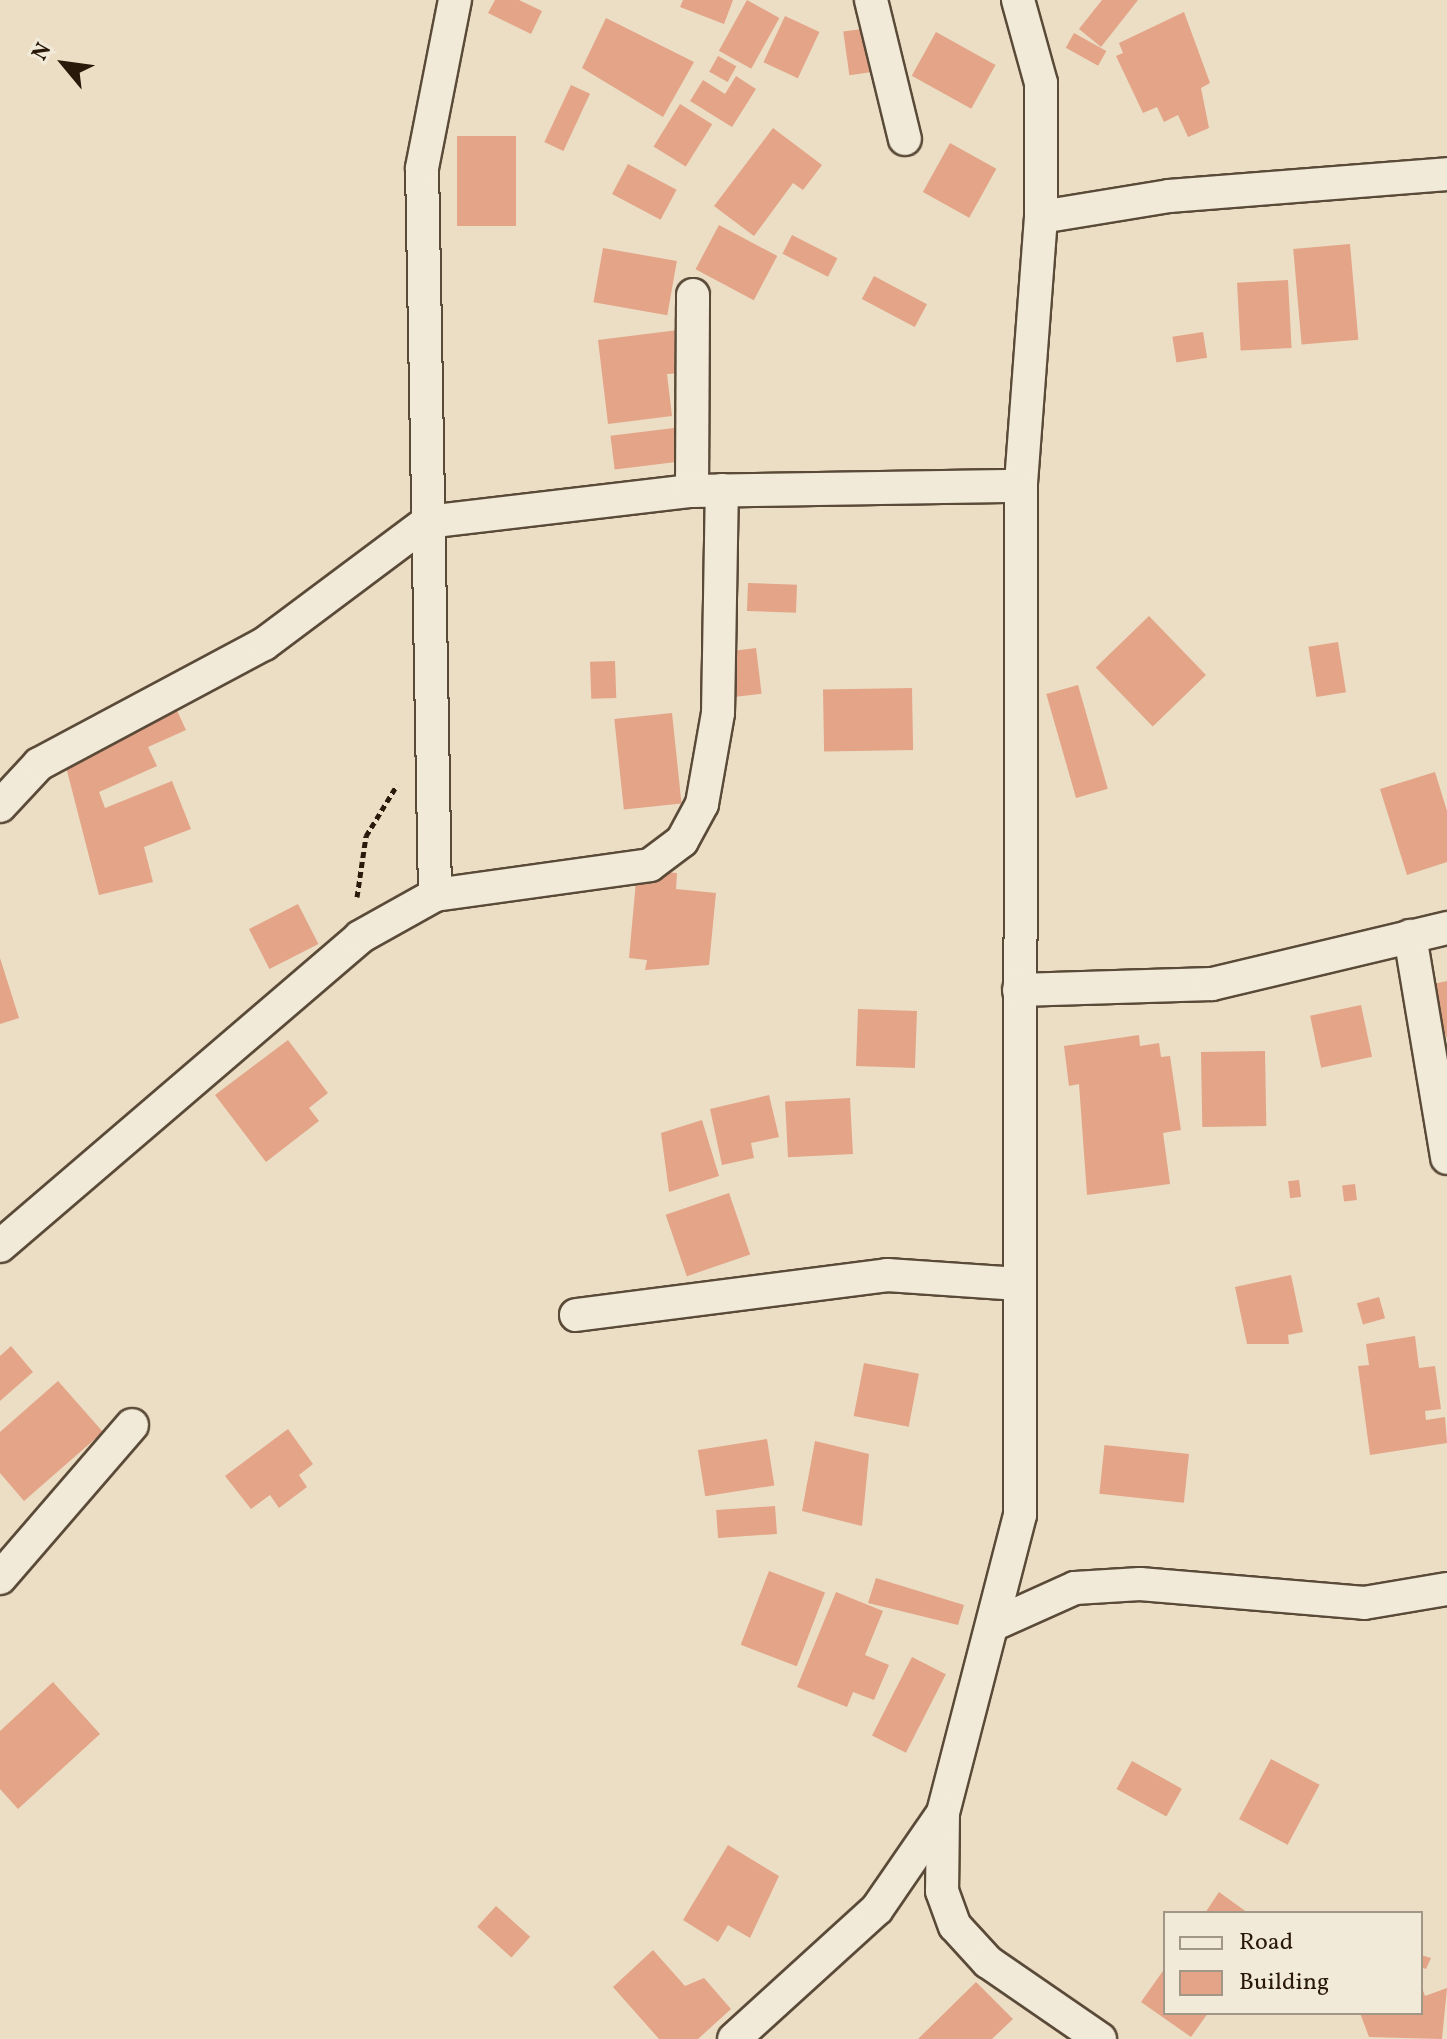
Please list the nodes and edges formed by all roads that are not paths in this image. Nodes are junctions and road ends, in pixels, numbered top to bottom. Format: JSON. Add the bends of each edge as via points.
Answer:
{"nodes":[{"id":1,"x":455,"y":0,"type":"edge"},
{"id":2,"x":871,"y":0,"type":"edge"},
{"id":3,"x":1018,"y":0,"type":"edge"},
{"id":4,"x":905,"y":139,"type":"dead end"},
{"id":5,"x":1447,"y":174,"type":"edge"},
{"id":6,"x":1041,"y":217,"type":"junction"},
{"id":7,"x":693,"y":295,"type":"dead end"},
{"id":8,"x":1021,"y":486,"type":"junction"},
{"id":9,"x":707,"y":490,"type":"junction"},
{"id":10,"x":427,"y":522,"type":"junction"},
{"id":11,"x":0,"y":806,"type":"edge"},
{"id":12,"x":435,"y":895,"type":"junction"},
{"id":13,"x":1447,"y":928,"type":"edge"},
{"id":14,"x":1410,"y":936,"type":"junction"},
{"id":15,"x":1019,"y":990,"type":"junction"},
{"id":16,"x":1447,"y":1158,"type":"edge"},
{"id":17,"x":0,"y":1246,"type":"edge"},
{"id":18,"x":1019,"y":1284,"type":"junction"},
{"id":19,"x":576,"y":1315,"type":"dead end"},
{"id":20,"x":132,"y":1425,"type":"dead end"},
{"id":21,"x":0,"y":1578,"type":"edge"},
{"id":22,"x":1447,"y":1589,"type":"edge"},
{"id":23,"x":997,"y":1623,"type":"junction"},
{"id":24,"x":943,"y":1813,"type":"junction"},
{"id":25,"x":734,"y":2039,"type":"edge"},
{"id":26,"x":1100,"y":2039,"type":"edge"}],
"edges":[{"from":1,"to":10,"type":"street","via":[[422,168]]},
{"from":2,"to":4,"type":"street"},
{"from":3,"to":6,"type":"street","via":[[1041,83]]},
{"from":5,"to":6,"type":"street","via":[[1169,196]]},
{"from":6,"to":8,"type":"street"},
{"from":7,"to":9,"type":"street"},
{"from":8,"to":9,"type":"street"},
{"from":8,"to":15,"type":"street"},
{"from":9,"to":10,"type":"street"},
{"from":9,"to":12,"type":"street","via":[[718,713],[702,804],[682,841],[650,865]]},
{"from":10,"to":11,"type":"street","via":[[264,644],[39,764]]},
{"from":10,"to":12,"type":"street"},
{"from":12,"to":17,"type":"street","via":[[360,937]]},
{"from":13,"to":14,"type":"street"},
{"from":14,"to":15,"type":"street","via":[[1212,984]]},
{"from":14,"to":16,"type":"street"},
{"from":15,"to":18,"type":"street"},
{"from":18,"to":19,"type":"street","via":[[887,1275]]},
{"from":18,"to":23,"type":"street","via":[[1020,1515]]},
{"from":20,"to":21,"type":"street"},
{"from":22,"to":23,"type":"street","via":[[1364,1603],[1140,1584],[1075,1588]]},
{"from":23,"to":24,"type":"street"},
{"from":24,"to":25,"type":"street","via":[[877,1909]]},
{"from":24,"to":26,"type":"street","via":[[942,1891],[955,1926],[988,1962]]}]}
